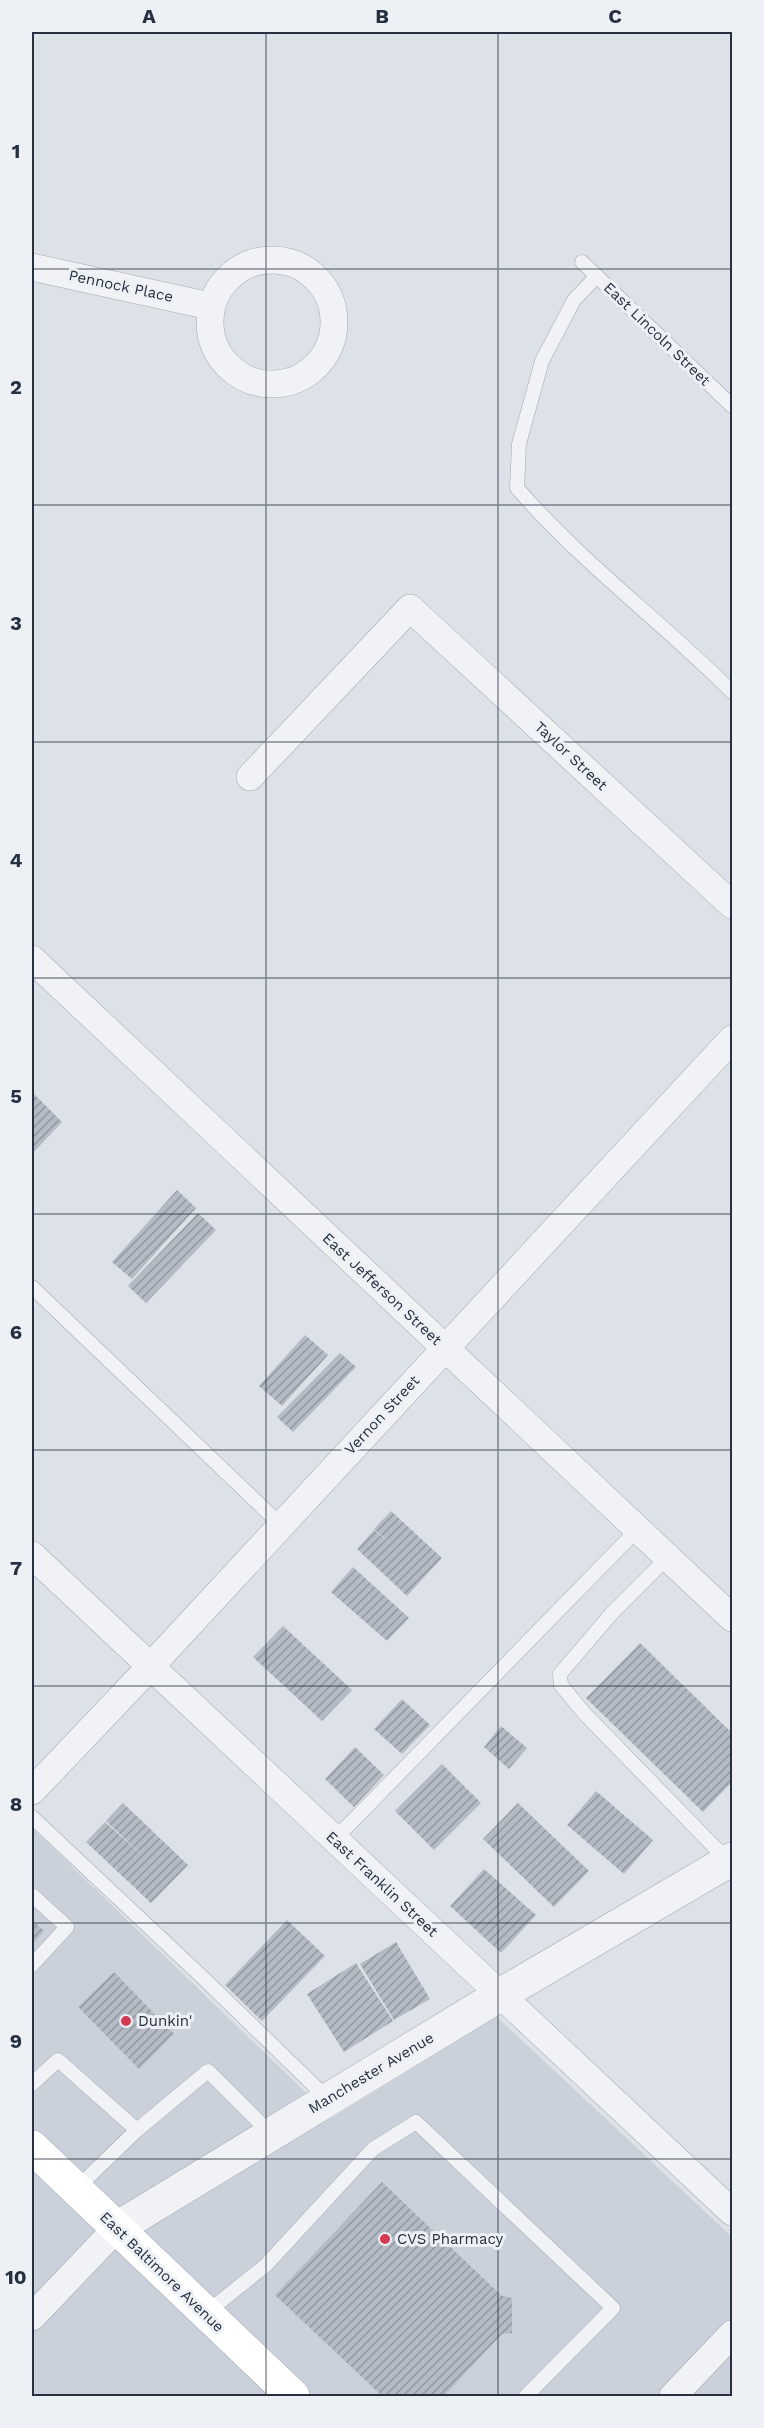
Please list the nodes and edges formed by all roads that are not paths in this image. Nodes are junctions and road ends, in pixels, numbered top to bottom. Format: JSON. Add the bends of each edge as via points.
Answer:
{"nodes":[{"id":1,"x":582,"y":262,"type":"dead end"},
{"id":2,"x":32,"y":267,"type":"edge"},
{"id":3,"x":597,"y":276,"type":"junction"},
{"id":4,"x":210,"y":306,"type":"junction"},
{"id":5,"x":732,"y":406,"type":"edge"},
{"id":6,"x":732,"y":692,"type":"edge"},
{"id":7,"x":250,"y":777,"type":"dead end"},
{"id":8,"x":732,"y":905,"type":"edge"},
{"id":9,"x":32,"y":959,"type":"edge"},
{"id":10,"x":732,"y":1040,"type":"edge"},
{"id":11,"x":32,"y":1287,"type":"edge"},
{"id":12,"x":445,"y":1347,"type":"junction"},
{"id":13,"x":281,"y":1525,"type":"junction"},
{"id":14,"x":638,"y":1529,"type":"junction"},
{"id":15,"x":32,"y":1555,"type":"edge"},
{"id":16,"x":668,"y":1557,"type":"junction"},
{"id":17,"x":732,"y":1618,"type":"edge"},
{"id":18,"x":150,"y":1666,"type":"junction"},
{"id":19,"x":32,"y":1791,"type":"edge"},
{"id":20,"x":32,"y":1816,"type":"edge"},
{"id":21,"x":335,"y":1839,"type":"junction"},
{"id":22,"x":730,"y":1860,"type":"edge"},
{"id":23,"x":32,"y":1895,"type":"edge"},
{"id":24,"x":32,"y":1965,"type":"edge"},
{"id":25,"x":500,"y":1995,"type":"junction"},
{"id":26,"x":32,"y":2084,"type":"edge"},
{"id":27,"x":328,"y":2099,"type":"junction"},
{"id":28,"x":138,"y":2130,"type":"junction"},
{"id":29,"x":271,"y":2134,"type":"junction"},
{"id":30,"x":32,"y":2147,"type":"edge"},
{"id":31,"x":76,"y":2189,"type":"junction"},
{"id":32,"x":732,"y":2212,"type":"edge"},
{"id":33,"x":117,"y":2228,"type":"junction"},
{"id":34,"x":206,"y":2313,"type":"junction"},
{"id":35,"x":32,"y":2317,"type":"edge"},
{"id":36,"x":732,"y":2334,"type":"edge"},
{"id":37,"x":293,"y":2397,"type":"edge"},
{"id":38,"x":526,"y":2397,"type":"edge"},
{"id":39,"x":673,"y":2397,"type":"edge"}],
"edges":[{"from":1,"to":3,"type":"lane","name":"East Lincoln Street"},
{"from":2,"to":4,"type":"street","name":"Pennock Place"},
{"from":3,"to":5,"type":"lane","name":"East Lincoln Street"},
{"from":3,"to":6,"type":"lane","via":[[574,300],[542,361],[519,444],[517,488],[549,525],[685,645]]},
{"from":4,"to":4,"type":"street","via":[[209,330],[217,353],[230,369],[250,381],[273,385],[306,375],[326,355],[333,336],[334,308],[326,289],[312,273],[294,262],[264,259],[243,265],[226,278]]},
{"from":7,"to":8,"type":"street","name":"Taylor Street","via":[[411,608]]},
{"from":9,"to":12,"type":"street","name":"East Jefferson Street"},
{"from":10,"to":12,"type":"street","name":"Vernon Street"},
{"from":11,"to":13,"type":"lane"},
{"from":12,"to":13,"type":"street","name":"Vernon Street"},
{"from":12,"to":14,"type":"street","name":"East Jefferson Street"},
{"from":13,"to":18,"type":"street","name":"Vernon Street"},
{"from":14,"to":16,"type":"street","name":"East Jefferson Street"},
{"from":14,"to":21,"type":"lane"},
{"from":15,"to":18,"type":"street","name":"East Franklin Street"},
{"from":16,"to":17,"type":"street","name":"East Jefferson Street"},
{"from":16,"to":22,"type":"lane","via":[[612,1613],[560,1674],[561,1685]]},
{"from":18,"to":19,"type":"street","name":"Vernon Street"},
{"from":18,"to":21,"type":"street","name":"East Franklin Street"},
{"from":20,"to":27,"type":"lane"},
{"from":21,"to":25,"type":"street","name":"East Franklin Street"},
{"from":22,"to":25,"type":"street","name":"Manchester Avenue"},
{"from":23,"to":24,"type":"lane","via":[[67,1927]]},
{"from":25,"to":27,"type":"street","name":"Manchester Avenue"},
{"from":25,"to":32,"type":"street","name":"East Franklin Street"},
{"from":26,"to":28,"type":"lane","via":[[58,2060]]},
{"from":27,"to":29,"type":"street","name":"Manchester Avenue"},
{"from":28,"to":29,"type":"lane","via":[[208,2071]]},
{"from":28,"to":31,"type":"lane"},
{"from":29,"to":33,"type":"street","name":"Manchester Avenue"},
{"from":30,"to":31,"type":"main road","name":"East Baltimore Avenue"},
{"from":31,"to":33,"type":"main road","name":"East Baltimore Avenue"},
{"from":33,"to":34,"type":"main road","name":"East Baltimore Avenue"},
{"from":33,"to":35,"type":"street","name":"Manchester Avenue"},
{"from":34,"to":37,"type":"main road","name":"East Baltimore Avenue"},
{"from":34,"to":38,"type":"lane","via":[[266,2265],[373,2149],[416,2122],[613,2308]]},
{"from":36,"to":39,"type":"street"}]}
